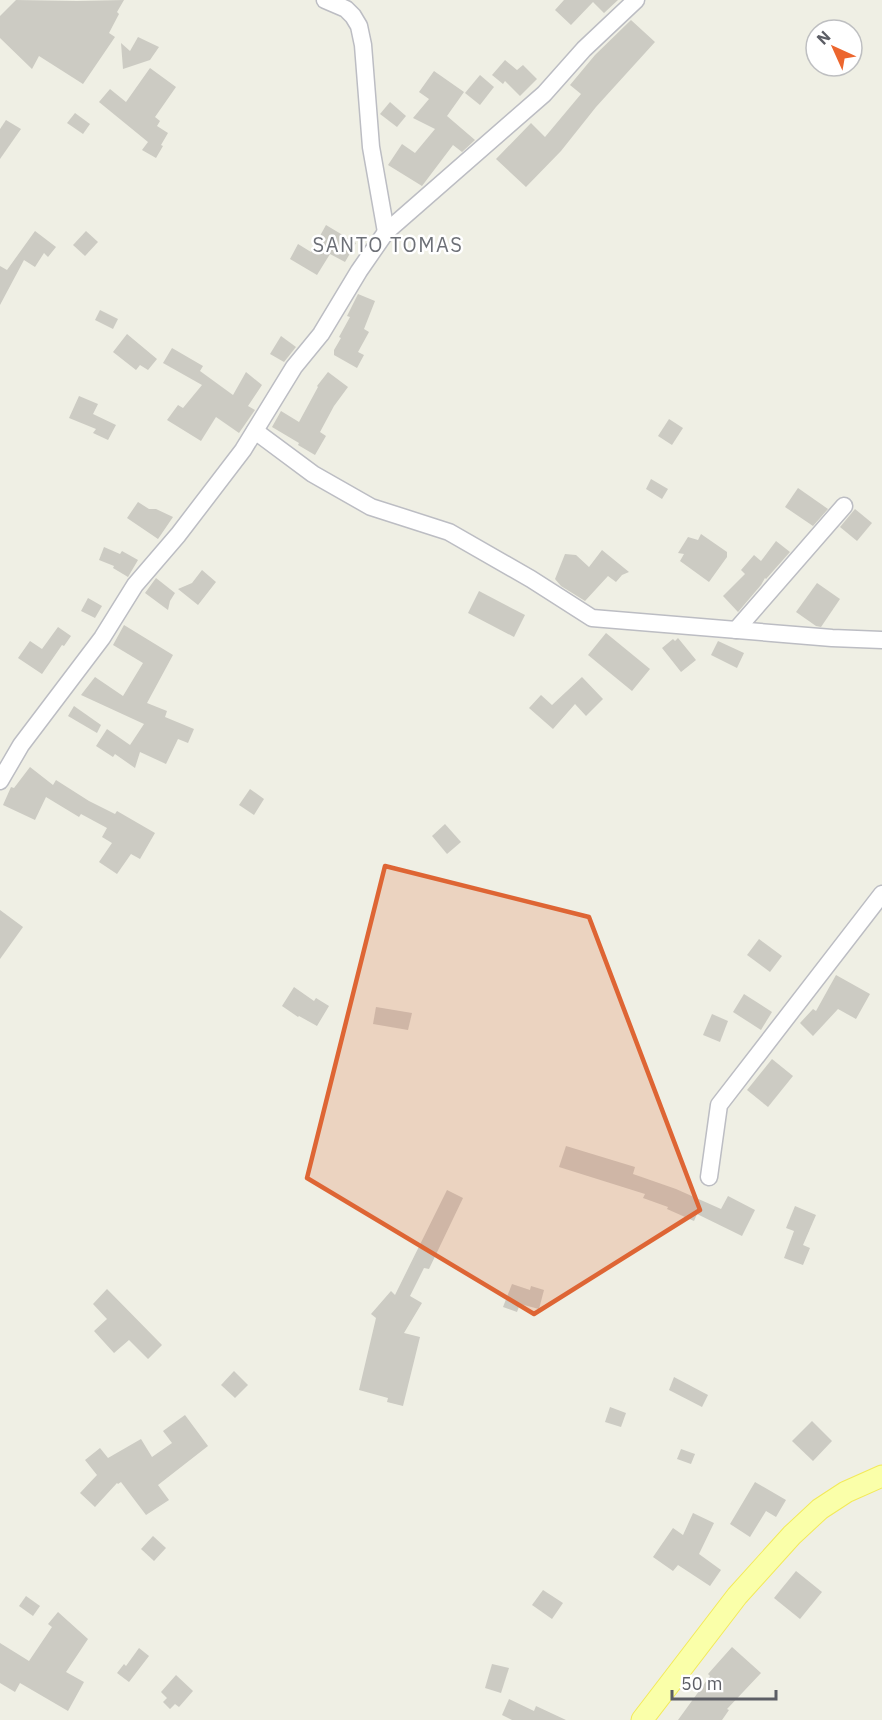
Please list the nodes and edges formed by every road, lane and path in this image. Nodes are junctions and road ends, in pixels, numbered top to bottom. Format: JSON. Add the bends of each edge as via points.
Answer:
{"nodes":[{"id":1,"x":325,"y":0,"type":"edge"},
{"id":2,"x":636,"y":0,"type":"edge"},
{"id":3,"x":386,"y":232,"type":"junction"},
{"id":4,"x":255,"y":431,"type":"junction"},
{"id":5,"x":844,"y":506,"type":"dead end"},
{"id":6,"x":736,"y":630,"type":"junction"},
{"id":7,"x":882,"y":640,"type":"edge"},
{"id":8,"x":0,"y":781,"type":"edge"},
{"id":9,"x":882,"y":894,"type":"edge"},
{"id":10,"x":709,"y":1177,"type":"dead end"},
{"id":11,"x":882,"y":1476,"type":"edge"},
{"id":12,"x":642,"y":1720,"type":"edge"}],
"edges":[{"from":1,"to":3,"type":"street","via":[[346,9],[359,26],[371,147]]},
{"from":2,"to":3,"type":"street","via":[[544,94]]},
{"from":3,"to":4,"type":"street"},
{"from":4,"to":6,"type":"street","via":[[314,474],[371,507],[449,532],[591,618]]},
{"from":4,"to":8,"type":"street","via":[[178,536],[135,585],[102,638],[21,745]]},
{"from":5,"to":6,"type":"street"},
{"from":6,"to":7,"type":"street"},
{"from":9,"to":10,"type":"street","via":[[719,1105]]},
{"from":11,"to":12,"type":"main road","via":[[820,1509],[792,1535],[737,1596]]}]}
